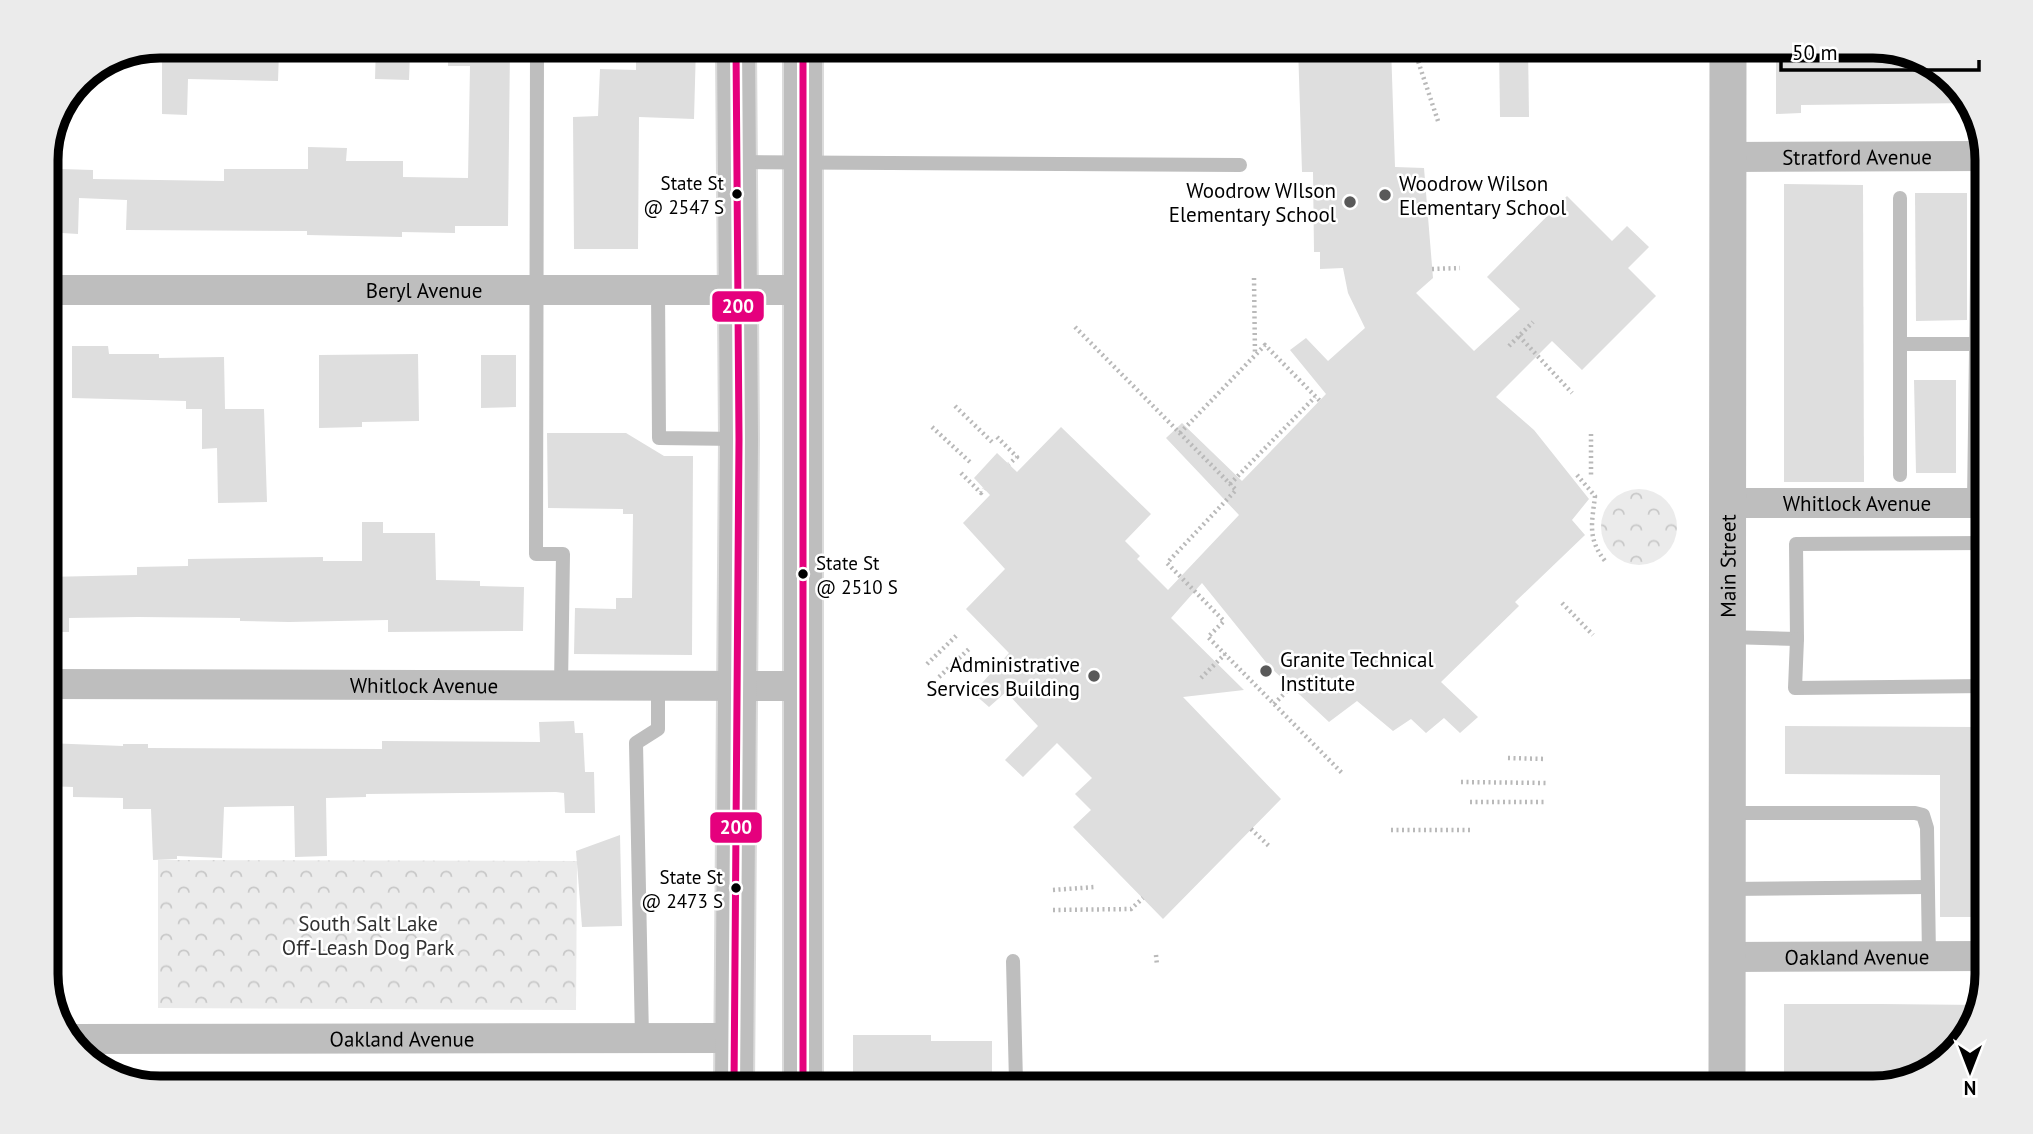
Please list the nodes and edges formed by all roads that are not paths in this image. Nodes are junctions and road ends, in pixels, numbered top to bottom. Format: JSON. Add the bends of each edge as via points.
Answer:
{"nodes":[{"id":1,"x":537,"y":58,"type":"edge"},
{"id":2,"x":736,"y":58,"type":"edge"},
{"id":3,"x":803,"y":58,"type":"edge"},
{"id":4,"x":1728,"y":58,"type":"edge"},
{"id":5,"x":1975,"y":156,"type":"edge"},
{"id":6,"x":1727,"y":157,"type":"junction"},
{"id":7,"x":736,"y":162,"type":"junction"},
{"id":8,"x":803,"y":163,"type":"junction"},
{"id":9,"x":1240,"y":165,"type":"dead end"},
{"id":10,"x":1900,"y":198,"type":"dead end"},
{"id":11,"x":536,"y":289,"type":"junction"},
{"id":12,"x":658,"y":289,"type":"junction"},
{"id":13,"x":738,"y":289,"type":"junction"},
{"id":14,"x":58,"y":290,"type":"edge"},
{"id":15,"x":802,"y":290,"type":"junction"},
{"id":16,"x":1900,"y":344,"type":"junction"},
{"id":17,"x":1975,"y":344,"type":"edge"},
{"id":18,"x":739,"y":439,"type":"junction"},
{"id":19,"x":1900,"y":475,"type":"dead end"},
{"id":20,"x":1726,"y":503,"type":"junction"},
{"id":21,"x":1975,"y":503,"type":"edge"},
{"id":22,"x":1975,"y":543,"type":"edge"},
{"id":23,"x":1726,"y":637,"type":"junction"},
{"id":24,"x":1797,"y":639,"type":"junction"},
{"id":25,"x":58,"y":684,"type":"edge"},
{"id":26,"x":561,"y":685,"type":"junction"},
{"id":27,"x":658,"y":685,"type":"junction"},
{"id":28,"x":737,"y":685,"type":"junction"},
{"id":29,"x":802,"y":685,"type":"junction"},
{"id":30,"x":1975,"y":686,"type":"edge"},
{"id":31,"x":1727,"y":813,"type":"junction"},
{"id":32,"x":1927,"y":887,"type":"junction"},
{"id":33,"x":1727,"y":889,"type":"junction"},
{"id":34,"x":1928,"y":956,"type":"junction"},
{"id":35,"x":1975,"y":956,"type":"edge"},
{"id":36,"x":1727,"y":957,"type":"junction"},
{"id":37,"x":1013,"y":961,"type":"dead end"},
{"id":38,"x":642,"y":1038,"type":"junction"},
{"id":39,"x":735,"y":1038,"type":"junction"},
{"id":40,"x":82,"y":1039,"type":"edge"},
{"id":41,"x":734,"y":1076,"type":"edge"},
{"id":42,"x":803,"y":1076,"type":"edge"},
{"id":43,"x":1016,"y":1076,"type":"edge"},
{"id":44,"x":1727,"y":1076,"type":"edge"}],
"edges":[{"from":1,"to":11,"type":"lane"},
{"from":2,"to":7,"type":"main road"},
{"from":3,"to":8,"type":"main road"},
{"from":4,"to":6,"type":"street","name":"Main Street"},
{"from":5,"to":6,"type":"street","name":"Stratford Avenue"},
{"from":6,"to":20,"type":"street","name":"Main Street"},
{"from":7,"to":8,"type":"lane"},
{"from":7,"to":13,"type":"main road"},
{"from":8,"to":9,"type":"lane"},
{"from":8,"to":15,"type":"main road"},
{"from":10,"to":16,"type":"lane"},
{"from":11,"to":12,"type":"street","name":"Beryl Avenue"},
{"from":11,"to":14,"type":"street","name":"Beryl Avenue"},
{"from":11,"to":26,"type":"lane","via":[[536,554],[563,554]]},
{"from":12,"to":13,"type":"street","name":"Beryl Avenue"},
{"from":12,"to":18,"type":"lane","via":[[659,438]]},
{"from":13,"to":15,"type":"street","name":"Beryl Avenue"},
{"from":13,"to":18,"type":"main road"},
{"from":15,"to":29,"type":"main road"},
{"from":16,"to":17,"type":"lane"},
{"from":16,"to":19,"type":"lane"},
{"from":18,"to":28,"type":"main road"},
{"from":20,"to":21,"type":"street","name":"Whitlock Avenue"},
{"from":20,"to":23,"type":"street","name":"Main Street"},
{"from":22,"to":24,"type":"lane","via":[[1796,544]]},
{"from":23,"to":24,"type":"lane"},
{"from":23,"to":31,"type":"street","name":"Main Street"},
{"from":24,"to":30,"type":"lane","via":[[1795,688]]},
{"from":25,"to":26,"type":"street","name":"Whitlock Avenue"},
{"from":26,"to":27,"type":"street","name":"Whitlock Avenue"},
{"from":27,"to":28,"type":"street","name":"Whitlock Avenue"},
{"from":27,"to":38,"type":"lane","via":[[658,729],[636,743]]},
{"from":28,"to":29,"type":"street","name":"Whitlock Avenue"},
{"from":28,"to":39,"type":"main road"},
{"from":29,"to":42,"type":"main road"},
{"from":31,"to":32,"type":"lane","via":[[1923,815]]},
{"from":31,"to":33,"type":"street","name":"Main Street"},
{"from":32,"to":33,"type":"lane"},
{"from":32,"to":34,"type":"lane"},
{"from":33,"to":36,"type":"street","name":"Main Street"},
{"from":34,"to":35,"type":"street","name":"Oakland Avenue"},
{"from":34,"to":36,"type":"street","name":"Oakland Avenue"},
{"from":36,"to":44,"type":"street","name":"Main Street"},
{"from":37,"to":43,"type":"lane"},
{"from":38,"to":39,"type":"street","name":"Oakland Avenue"},
{"from":38,"to":40,"type":"street","name":"Oakland Avenue"},
{"from":39,"to":41,"type":"main road"}]}
